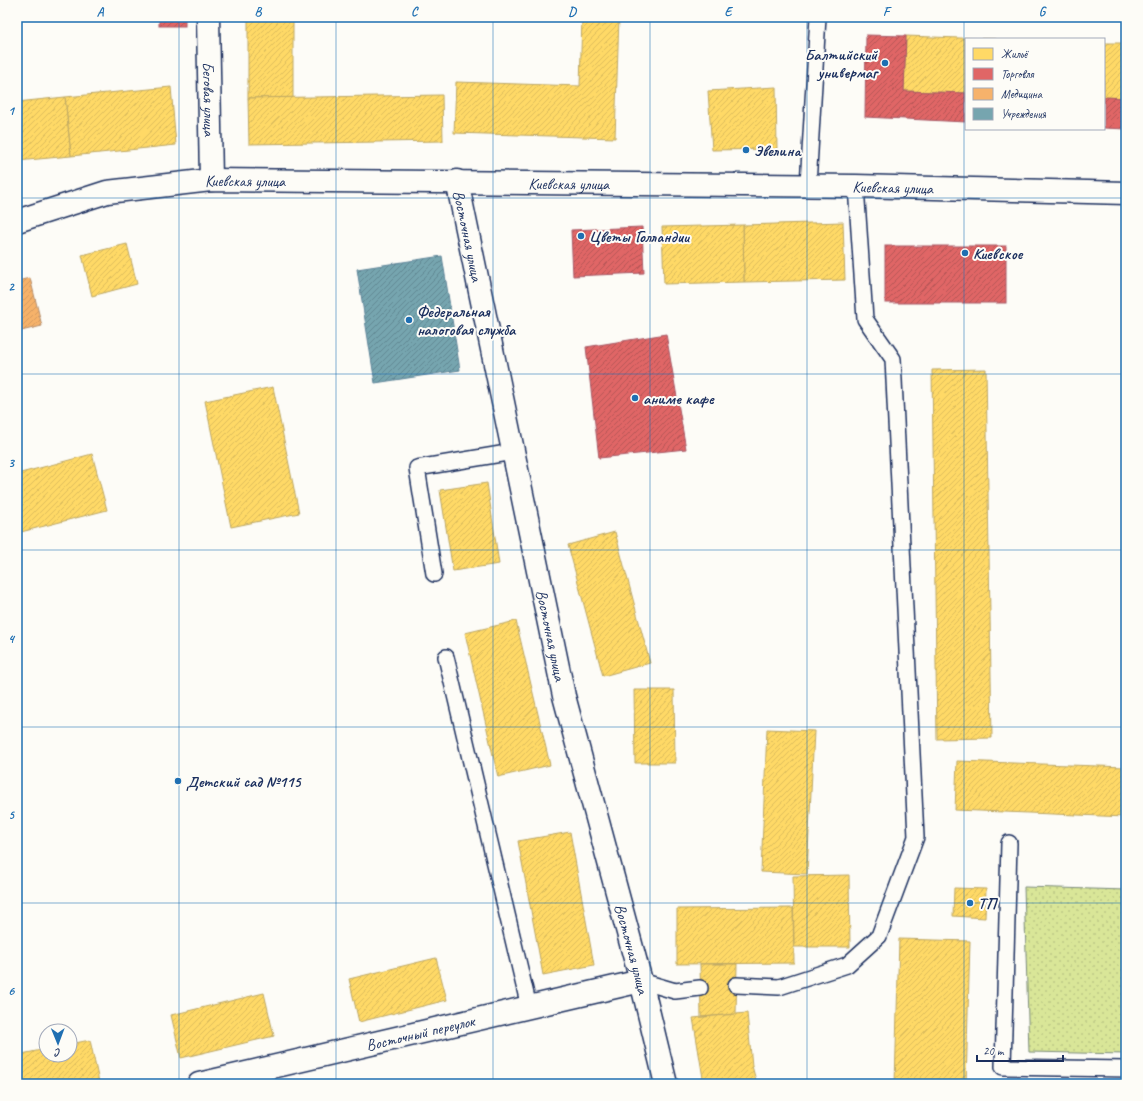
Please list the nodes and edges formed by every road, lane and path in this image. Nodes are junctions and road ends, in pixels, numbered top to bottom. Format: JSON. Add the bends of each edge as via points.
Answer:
{"nodes":[{"id":1,"x":208,"y":17,"type":"edge"},
{"id":2,"x":818,"y":17,"type":"edge"},
{"id":3,"x":211,"y":180,"type":"junction"},
{"id":4,"x":457,"y":182,"type":"junction"},
{"id":5,"x":808,"y":185,"type":"junction"},
{"id":6,"x":856,"y":186,"type":"junction"},
{"id":7,"x":1126,"y":192,"type":"edge"},
{"id":8,"x":17,"y":221,"type":"edge"},
{"id":9,"x":513,"y":452,"type":"junction"},
{"id":10,"x":434,"y":574,"type":"dead end"},
{"id":11,"x":446,"y":657,"type":"dead end"},
{"id":12,"x":1008,"y":843,"type":"dead end"},
{"id":13,"x":641,"y":981,"type":"junction"},
{"id":14,"x":736,"y":985,"type":"dead end"},
{"id":15,"x":700,"y":988,"type":"dead end"},
{"id":16,"x":529,"y":1007,"type":"junction"},
{"id":17,"x":1126,"y":1069,"type":"edge"},
{"id":18,"x":199,"y":1084,"type":"edge"},
{"id":19,"x":666,"y":1084,"type":"edge"}],
"edges":[{"from":1,"to":3,"type":"street","name":"Беговая улица"},
{"from":2,"to":5,"type":"lane"},
{"from":3,"to":4,"type":"street","name":"Киевская улица"},
{"from":3,"to":8,"type":"street","name":"Киевская улица","via":[[107,192]]},
{"from":4,"to":5,"type":"street","name":"Киевская улица"},
{"from":4,"to":9,"type":"street","name":"Восточная улица"},
{"from":5,"to":6,"type":"street","name":"Киевская улица"},
{"from":6,"to":7,"type":"street","name":"Киевская улица"},
{"from":6,"to":14,"type":"lane","via":[[865,319],[893,359],[916,837],[879,936],[847,965],[779,986]]},
{"from":9,"to":10,"type":"lane","via":[[417,468]]},
{"from":9,"to":13,"type":"street","name":"Восточная улица","via":[[564,696]]},
{"from":11,"to":16,"type":"lane"},
{"from":12,"to":17,"type":"lane","via":[[1003,1066]]},
{"from":13,"to":15,"type":"lane","via":[[675,991]]},
{"from":13,"to":16,"type":"street","name":"Восточный переулок"},
{"from":13,"to":19,"type":"street","name":"Восточная улица"},
{"from":16,"to":18,"type":"street","name":"Восточный переулок"}]}
